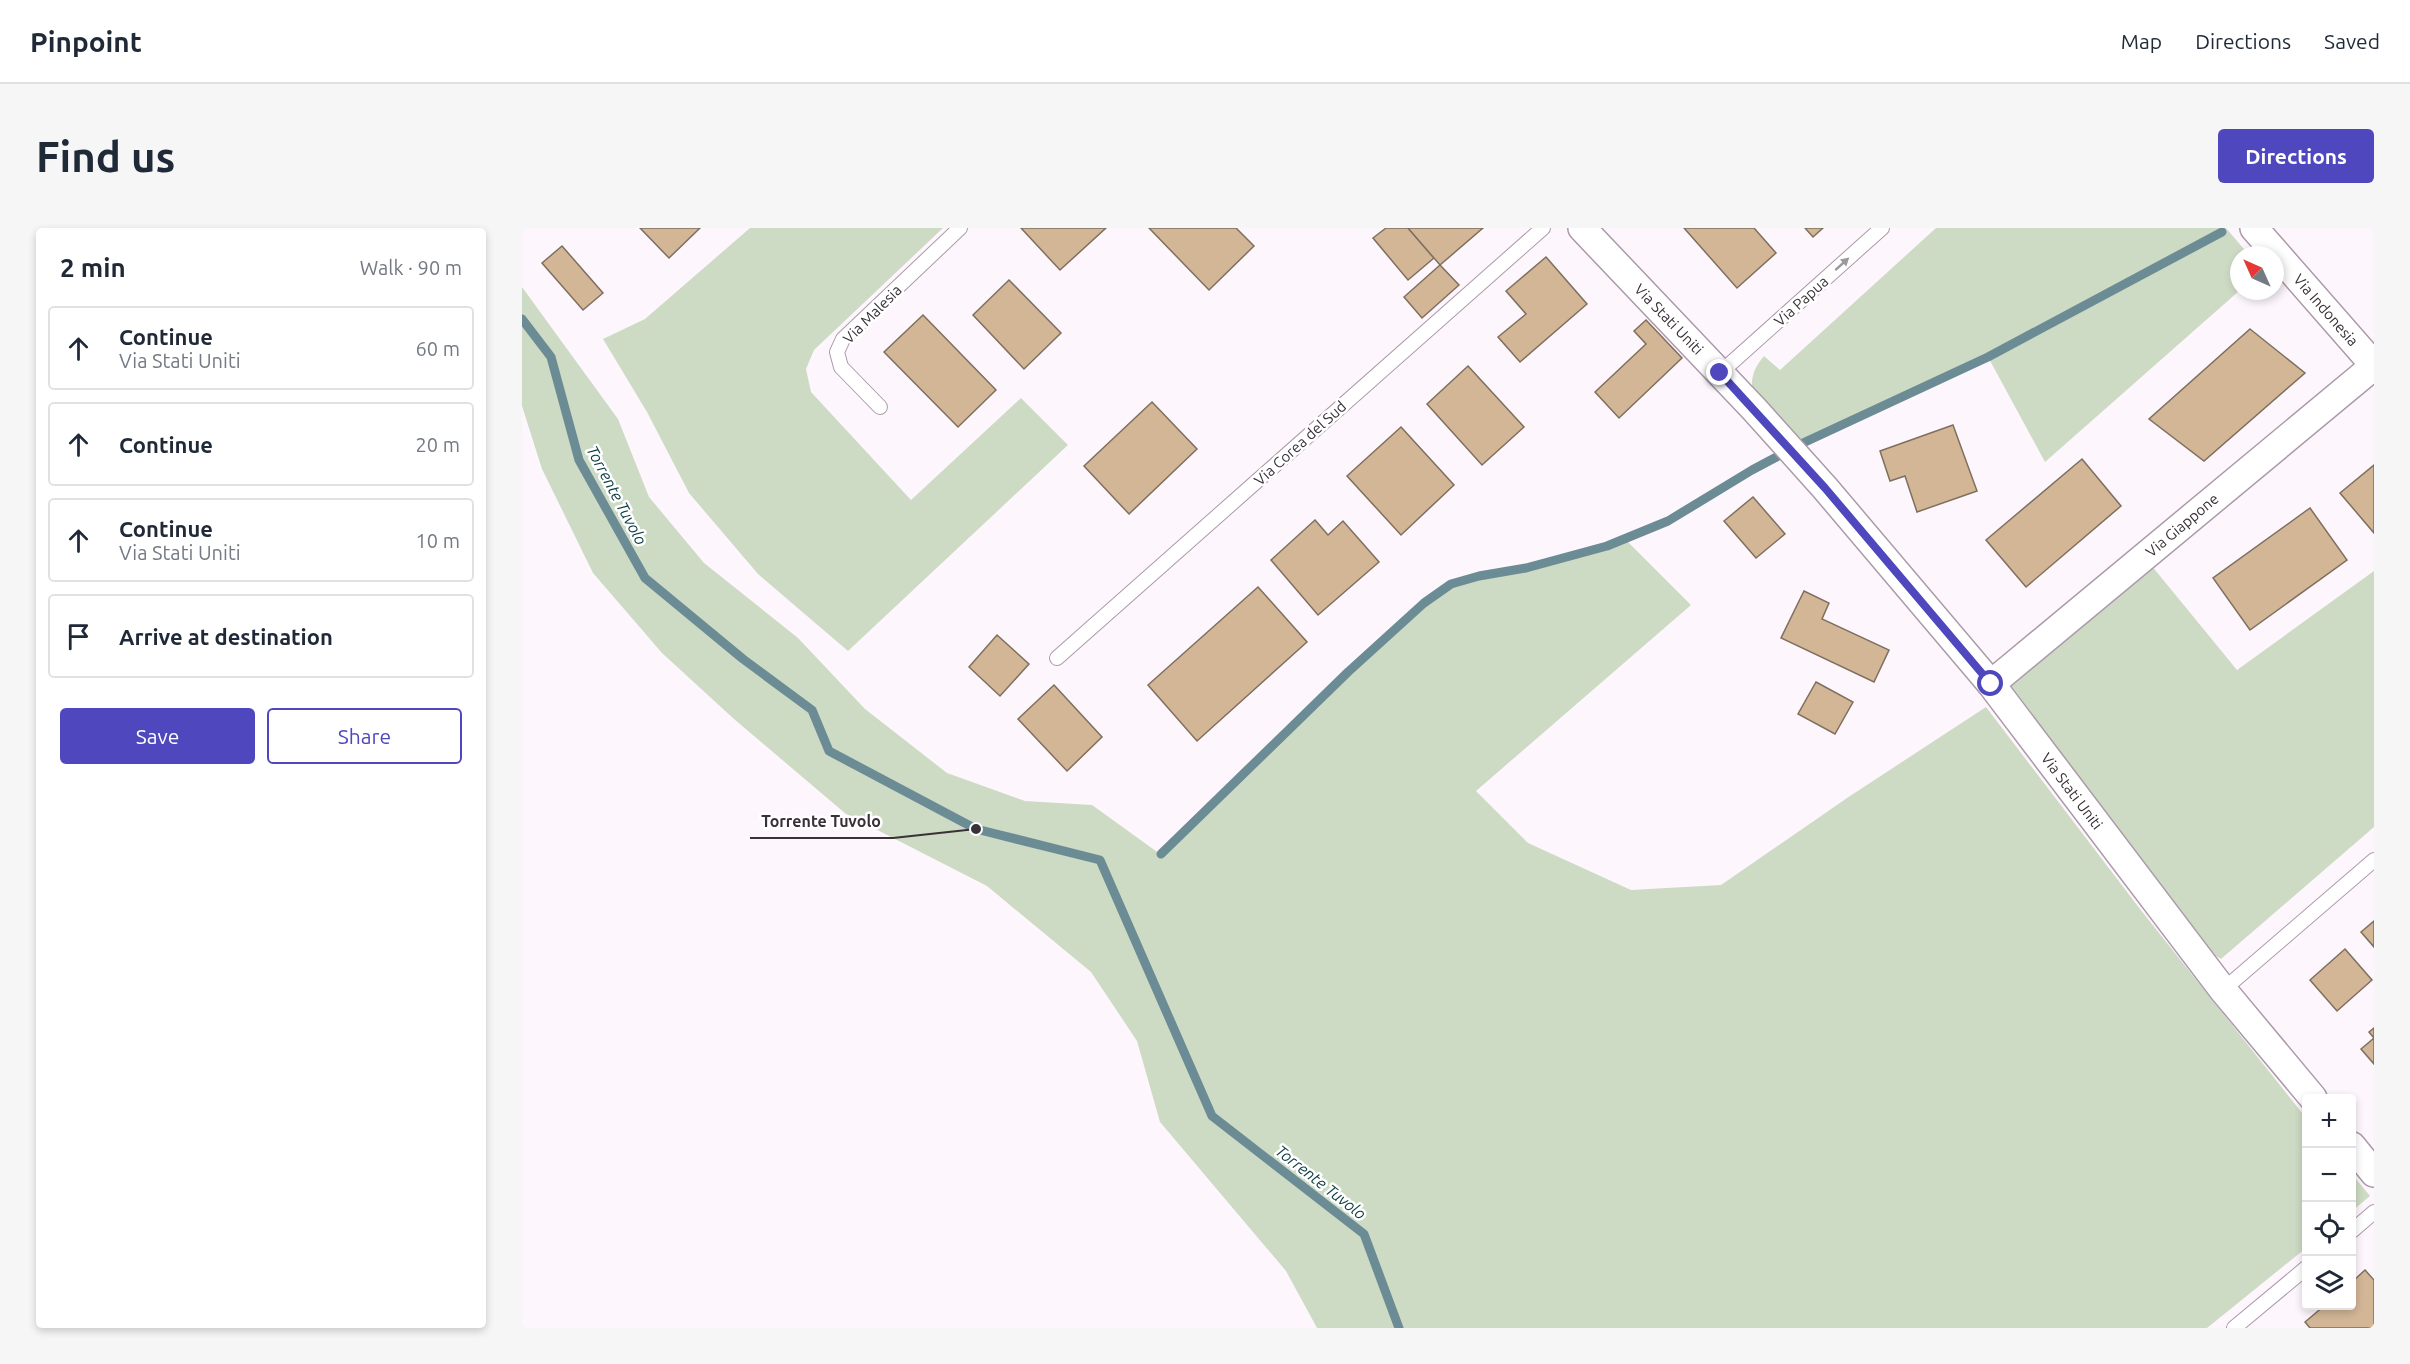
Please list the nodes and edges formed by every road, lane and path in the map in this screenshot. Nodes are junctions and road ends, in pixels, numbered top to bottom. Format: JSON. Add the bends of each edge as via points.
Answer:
{"nodes":[{"id":1,"x":960,"y":228,"type":"edge"},
{"id":2,"x":1542,"y":228,"type":"edge"},
{"id":3,"x":1582,"y":228,"type":"edge"},
{"id":4,"x":1882,"y":228,"type":"edge"},
{"id":5,"x":2254,"y":228,"type":"edge"},
{"id":6,"x":2374,"y":365,"type":"edge"},
{"id":7,"x":1720,"y":373,"type":"junction"},
{"id":8,"x":880,"y":407,"type":"dead end"},
{"id":9,"x":1058,"y":658,"type":"dead end"},
{"id":10,"x":1991,"y":684,"type":"junction"},
{"id":11,"x":2374,"y":860,"type":"edge"},
{"id":12,"x":2223,"y":990,"type":"junction"},
{"id":13,"x":2310,"y":1094,"type":"edge"},
{"id":14,"x":2354,"y":1148,"type":"edge"},
{"id":15,"x":2374,"y":1173,"type":"edge"},
{"id":16,"x":2374,"y":1212,"type":"edge"},
{"id":17,"x":2356,"y":1228,"type":"edge"},
{"id":18,"x":2302,"y":1272,"type":"edge"},
{"id":19,"x":2234,"y":1328,"type":"edge"}],
"edges":[{"from":1,"to":8,"type":"lane","name":"Via Malesia","via":[[843,339],[837,352],[841,366]]},
{"from":2,"to":9,"type":"lane","name":"Via Corea del Sud"},
{"from":3,"to":7,"type":"street","name":"Via Stati Uniti"},
{"from":7,"to":4,"type":"lane","name":"Via Papua","one_way":true},
{"from":5,"to":6,"type":"street","name":"Via Indonesia"},
{"from":6,"to":10,"type":"street","name":"Via Giappone"},
{"from":7,"to":10,"type":"street","name":"Via Stati Uniti","via":[[1825,488]]},
{"from":10,"to":12,"type":"street","name":"Via Stati Uniti"},
{"from":11,"to":12,"type":"lane"},
{"from":12,"to":13,"type":"street","name":"Via Stati Uniti"},
{"from":14,"to":15,"type":"street"},
{"from":16,"to":17,"type":"lane"},
{"from":18,"to":19,"type":"lane"}]}
